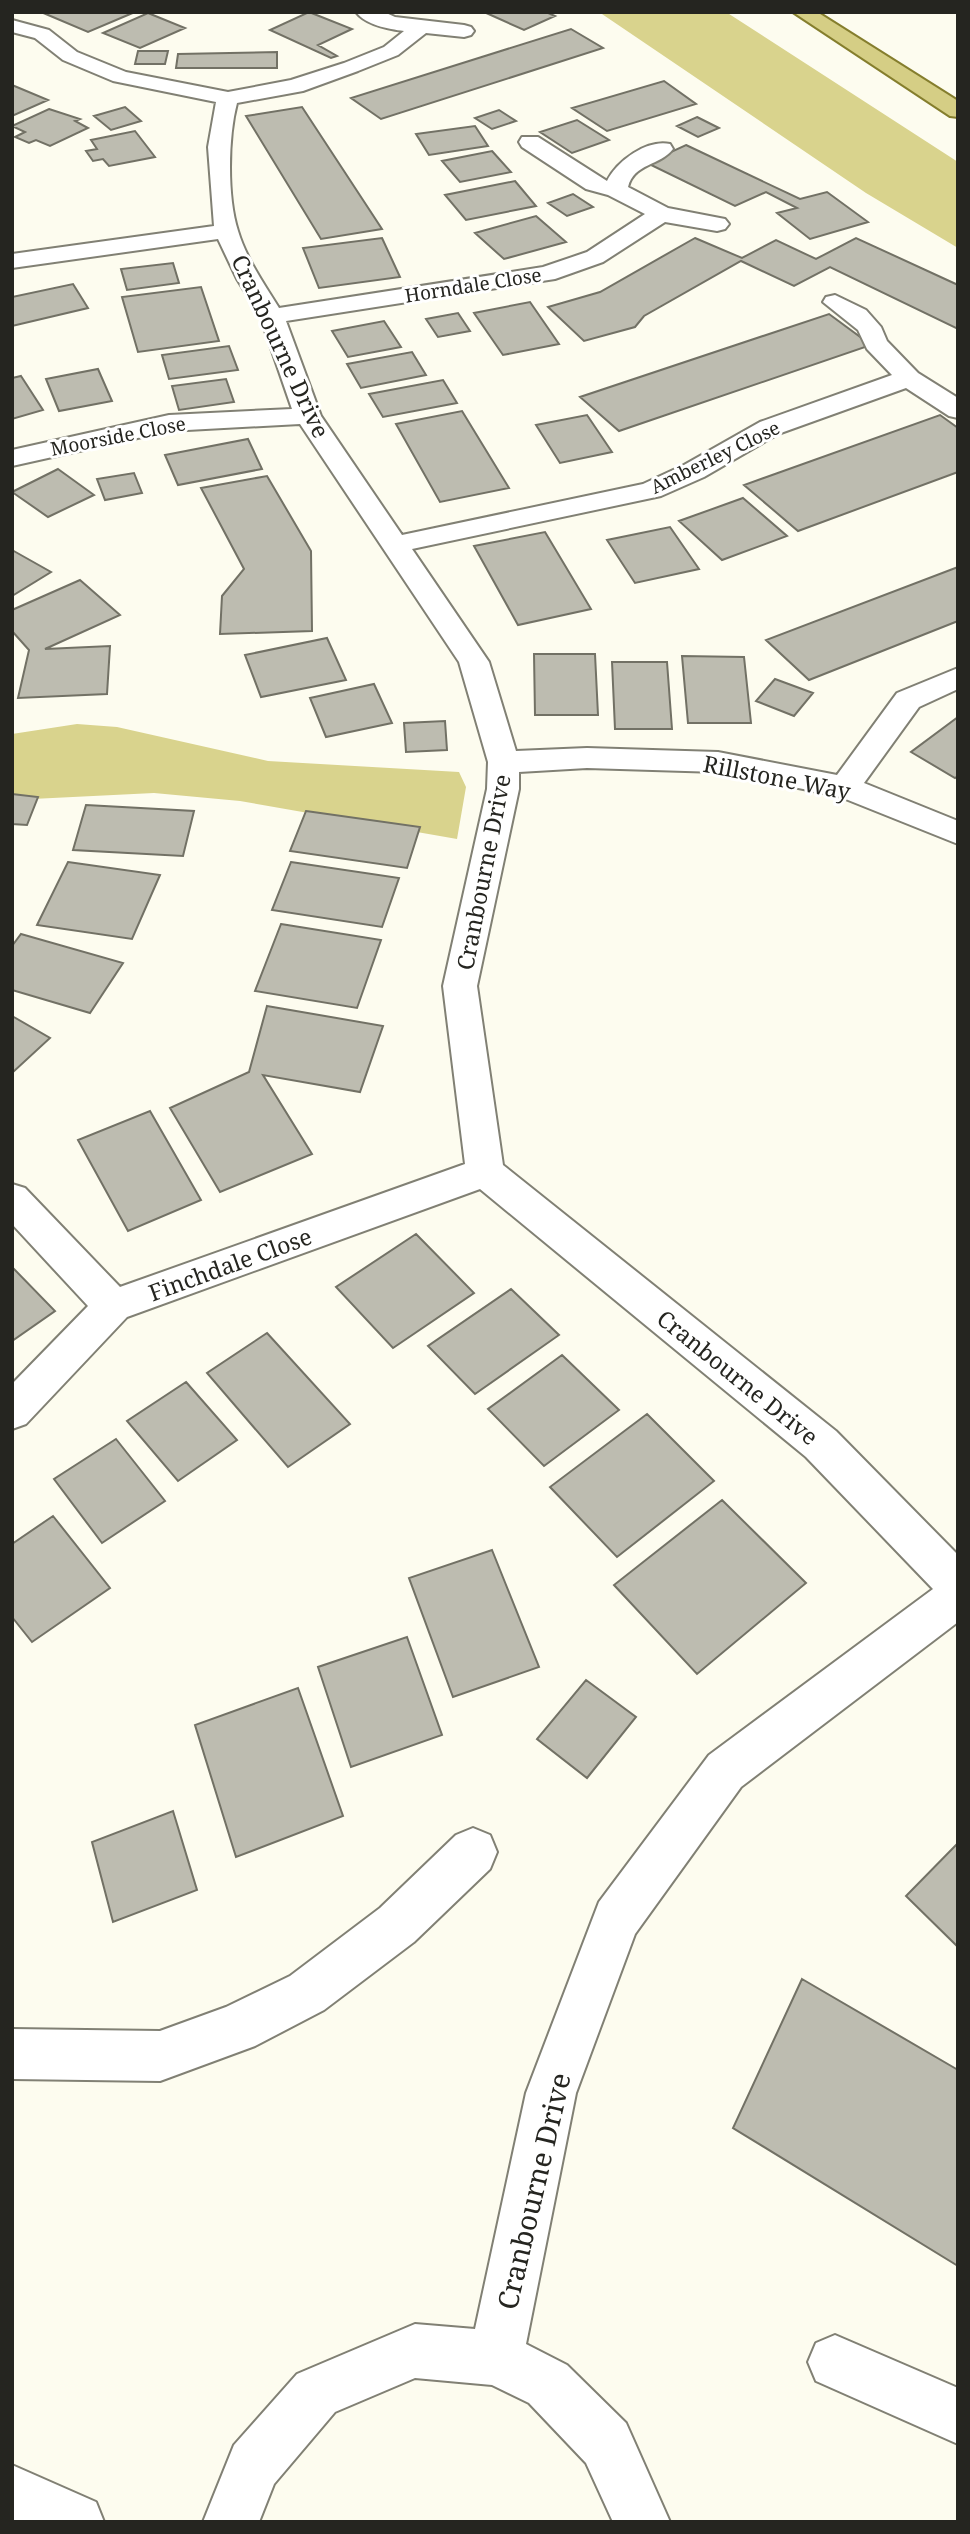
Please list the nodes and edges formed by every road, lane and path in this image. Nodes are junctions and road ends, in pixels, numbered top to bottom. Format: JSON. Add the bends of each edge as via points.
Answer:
{"nodes":[{"id":1,"x":366,"y":12,"type":"edge"},
{"id":2,"x":803,"y":12,"type":"edge"},
{"id":3,"x":12,"y":26,"type":"edge"},
{"id":4,"x":420,"y":28,"type":"junction"},
{"id":5,"x":464,"y":31,"type":"dead end"},
{"id":6,"x":228,"y":98,"type":"junction"},
{"id":7,"x":958,"y":110,"type":"edge"},
{"id":8,"x":530,"y":142,"type":"dead end"},
{"id":9,"x":662,"y":149,"type":"dead end"},
{"id":10,"x":616,"y":190,"type":"junction"},
{"id":11,"x":661,"y":214,"type":"junction"},
{"id":12,"x":717,"y":224,"type":"dead end"},
{"id":13,"x":226,"y":231,"type":"junction"},
{"id":14,"x":12,"y":261,"type":"edge"},
{"id":15,"x":835,"y":302,"type":"dead end"},
{"id":16,"x":272,"y":316,"type":"junction"},
{"id":17,"x":909,"y":378,"type":"junction"},
{"id":18,"x":954,"y":408,"type":"edge"},
{"id":19,"x":309,"y":415,"type":"junction"},
{"id":20,"x":12,"y":457,"type":"edge"},
{"id":21,"x":393,"y":545,"type":"junction"},
{"id":22,"x":958,"y":677,"type":"edge"},
{"id":23,"x":504,"y":762,"type":"junction"},
{"id":24,"x":845,"y":787,"type":"junction"},
{"id":25,"x":958,"y":833,"type":"edge"},
{"id":26,"x":485,"y":1172,"type":"junction"},
{"id":27,"x":12,"y":1199,"type":"edge"},
{"id":28,"x":113,"y":1306,"type":"junction"},
{"id":29,"x":12,"y":1412,"type":"edge"},
{"id":30,"x":958,"y":1585,"type":"edge"},
{"id":31,"x":958,"y":1596,"type":"edge"},
{"id":32,"x":473,"y":1852,"type":"dead end"},
{"id":33,"x":12,"y":2054,"type":"edge"},
{"id":34,"x":496,"y":2358,"type":"junction"},
{"id":35,"x":835,"y":2362,"type":"dead end"},
{"id":36,"x":958,"y":2416,"type":"edge"},
{"id":37,"x":12,"y":2493,"type":"edge"},
{"id":38,"x":75,"y":2522,"type":"edge"},
{"id":39,"x":231,"y":2522,"type":"edge"},
{"id":40,"x":642,"y":2522,"type":"edge"}],
"edges":[{"from":1,"to":4,"type":"street"},
{"from":2,"to":7,"type":"main road"},
{"from":3,"to":6,"type":"street","via":[[42,34],[70,56],[120,77]]},
{"from":4,"to":5,"type":"street"},
{"from":4,"to":6,"type":"street","via":[[391,51],[351,67],[295,86]]},
{"from":6,"to":13,"type":"street","via":[[220,120],[218,162]]},
{"from":8,"to":10,"type":"street","via":[[594,184]]},
{"from":9,"to":10,"type":"street","via":[[633,162],[617,180]]},
{"from":10,"to":11,"type":"street"},
{"from":11,"to":12,"type":"street"},
{"from":11,"to":16,"type":"street","name":"Horndale Close","via":[[595,257],[547,274]]},
{"from":13,"to":14,"type":"street","name":"Cranbourne Drive"},
{"from":13,"to":16,"type":"street","name":"Cranbourne Drive"},
{"from":15,"to":17,"type":"street","via":[[869,327],[876,344]]},
{"from":16,"to":19,"type":"street","name":"Cranbourne Drive"},
{"from":17,"to":18,"type":"street"},
{"from":17,"to":21,"type":"street","name":"Amberley Close","via":[[769,428],[652,490]]},
{"from":19,"to":20,"type":"street","name":"Moorside Close","via":[[169,423]]},
{"from":19,"to":21,"type":"street","name":"Cranbourne Drive"},
{"from":21,"to":23,"type":"street","name":"Cranbourne Drive","via":[[474,662]]},
{"from":22,"to":24,"type":"street","via":[[908,700]]},
{"from":23,"to":24,"type":"street","name":"Rillstone Way","via":[[587,758],[718,762]]},
{"from":23,"to":26,"type":"street","name":"Cranbourne Drive","via":[[503,789],[460,986]]},
{"from":24,"to":25,"type":"street","name":"Rillstone Way"},
{"from":26,"to":28,"type":"street","name":"Finchdale Close"},
{"from":26,"to":30,"type":"street","name":"Cranbourne Drive","via":[[821,1444]]},
{"from":27,"to":28,"type":"street"},
{"from":28,"to":29,"type":"street","name":"Finchdale Close"},
{"from":31,"to":34,"type":"street","name":"Cranbourne Drive","via":[[725,1771],[616,1919],[551,2093]]},
{"from":32,"to":33,"type":"street","via":[[397,1925],[307,1993],[237,2028],[160,2056]]},
{"from":34,"to":39,"type":"street","via":[[415,2351],[316,2393],[254,2465]]},
{"from":34,"to":40,"type":"street","via":[[548,2385],[606,2442]]},
{"from":35,"to":36,"type":"street"},
{"from":37,"to":38,"type":"street"}]}
